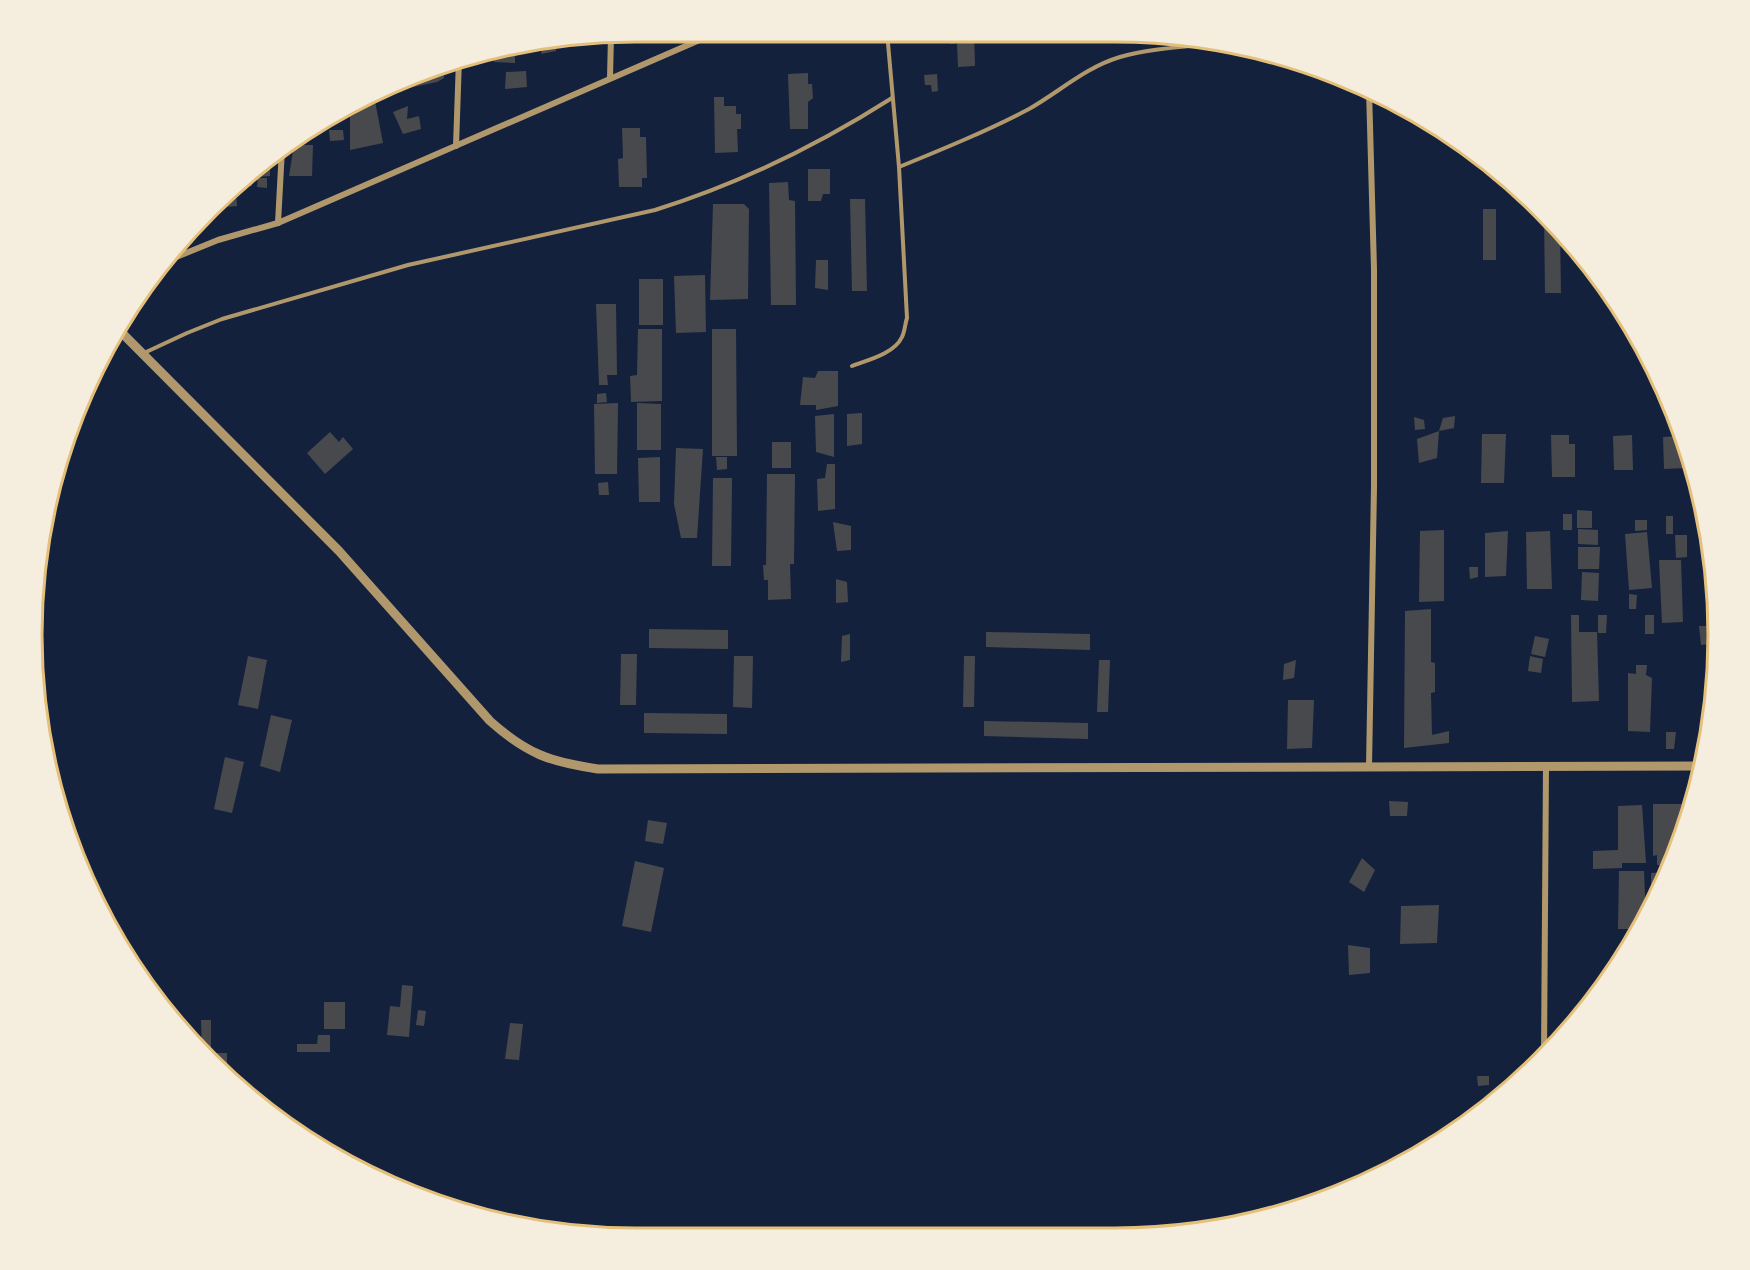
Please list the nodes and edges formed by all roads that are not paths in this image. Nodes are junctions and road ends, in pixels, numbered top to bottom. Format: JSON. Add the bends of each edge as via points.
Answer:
{"nodes":[{"id":1,"x":694,"y":42,"type":"edge"},
{"id":2,"x":888,"y":42,"type":"edge"},
{"id":3,"x":611,"y":43,"type":"edge"},
{"id":4,"x":1188,"y":47,"type":"edge"},
{"id":5,"x":459,"y":69,"type":"edge"},
{"id":6,"x":610,"y":78,"type":"junction"},
{"id":7,"x":892,"y":98,"type":"junction"},
{"id":8,"x":1369,"y":99,"type":"edge"},
{"id":9,"x":456,"y":146,"type":"junction"},
{"id":10,"x":281,"y":160,"type":"edge"},
{"id":11,"x":899,"y":167,"type":"junction"},
{"id":12,"x":278,"y":223,"type":"junction"},
{"id":13,"x":180,"y":256,"type":"edge"},
{"id":14,"x":123,"y":334,"type":"edge"},
{"id":15,"x":143,"y":354,"type":"junction"},
{"id":16,"x":852,"y":366,"type":"dead end"},
{"id":17,"x":1546,"y":765,"type":"junction"},
{"id":18,"x":1693,"y":766,"type":"edge"},
{"id":19,"x":1369,"y":767,"type":"junction"},
{"id":20,"x":1544,"y":1044,"type":"edge"}],
"edges":[{"from":1,"to":6,"type":"street"},
{"from":2,"to":7,"type":"lane"},
{"from":3,"to":6,"type":"street"},
{"from":4,"to":11,"type":"lane","via":[[1121,57],[1097,66],[1030,108],[965,141]]},
{"from":5,"to":9,"type":"street"},
{"from":6,"to":9,"type":"street"},
{"from":7,"to":11,"type":"lane"},
{"from":7,"to":15,"type":"lane","via":[[793,155],[691,199],[408,265],[222,319]]},
{"from":8,"to":19,"type":"street","via":[[1374,487]]},
{"from":9,"to":12,"type":"street"},
{"from":10,"to":12,"type":"street"},
{"from":11,"to":16,"type":"lane","via":[[907,318],[902,338],[892,347]]},
{"from":12,"to":13,"type":"street"},
{"from":14,"to":15,"type":"street"},
{"from":15,"to":19,"type":"street","via":[[339,551],[490,721],[513,741],[562,764],[598,769]]},
{"from":17,"to":18,"type":"street"},
{"from":17,"to":19,"type":"street"},
{"from":17,"to":20,"type":"street"}]}
